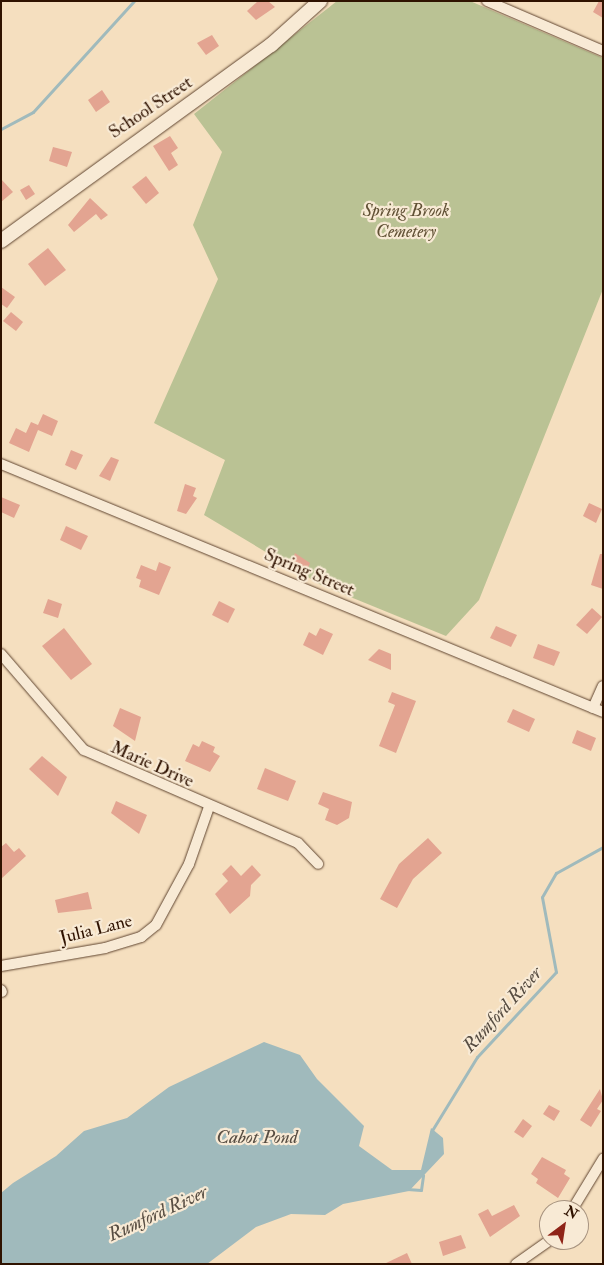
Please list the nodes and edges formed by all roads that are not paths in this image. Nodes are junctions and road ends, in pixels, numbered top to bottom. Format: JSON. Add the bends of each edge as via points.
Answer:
{"nodes":[{"id":1,"x":320,"y":1,"type":"edge"},
{"id":2,"x":487,"y":1,"type":"edge"},
{"id":3,"x":603,"y":51,"type":"edge"},
{"id":4,"x":1,"y":241,"type":"edge"},
{"id":5,"x":1,"y":464,"type":"edge"},
{"id":6,"x":1,"y":654,"type":"edge"},
{"id":7,"x":603,"y":686,"type":"edge"},
{"id":8,"x":598,"y":710,"type":"edge"},
{"id":9,"x":209,"y":807,"type":"junction"},
{"id":10,"x":318,"y":864,"type":"dead end"},
{"id":11,"x":1,"y":966,"type":"edge"},
{"id":12,"x":603,"y":1159,"type":"edge"},
{"id":13,"x":578,"y":1200,"type":"edge"},
{"id":14,"x":539,"y":1248,"type":"edge"},
{"id":15,"x":516,"y":1264,"type":"edge"}],
"edges":[{"from":1,"to":4,"type":"main road","name":"School Street","via":[[271,45]]},
{"from":2,"to":3,"type":"street"},
{"from":5,"to":8,"type":"street","name":"Spring Street"},
{"from":6,"to":9,"type":"street","name":"Marie Drive","via":[[84,750]]},
{"from":7,"to":8,"type":"street"},
{"from":9,"to":10,"type":"street","name":"Marie Drive","via":[[298,843]]},
{"from":9,"to":11,"type":"street","name":"Julia Lane","via":[[189,864],[156,926],[141,937],[105,948]]},
{"from":12,"to":13,"type":"street"},
{"from":14,"to":15,"type":"street"}]}
